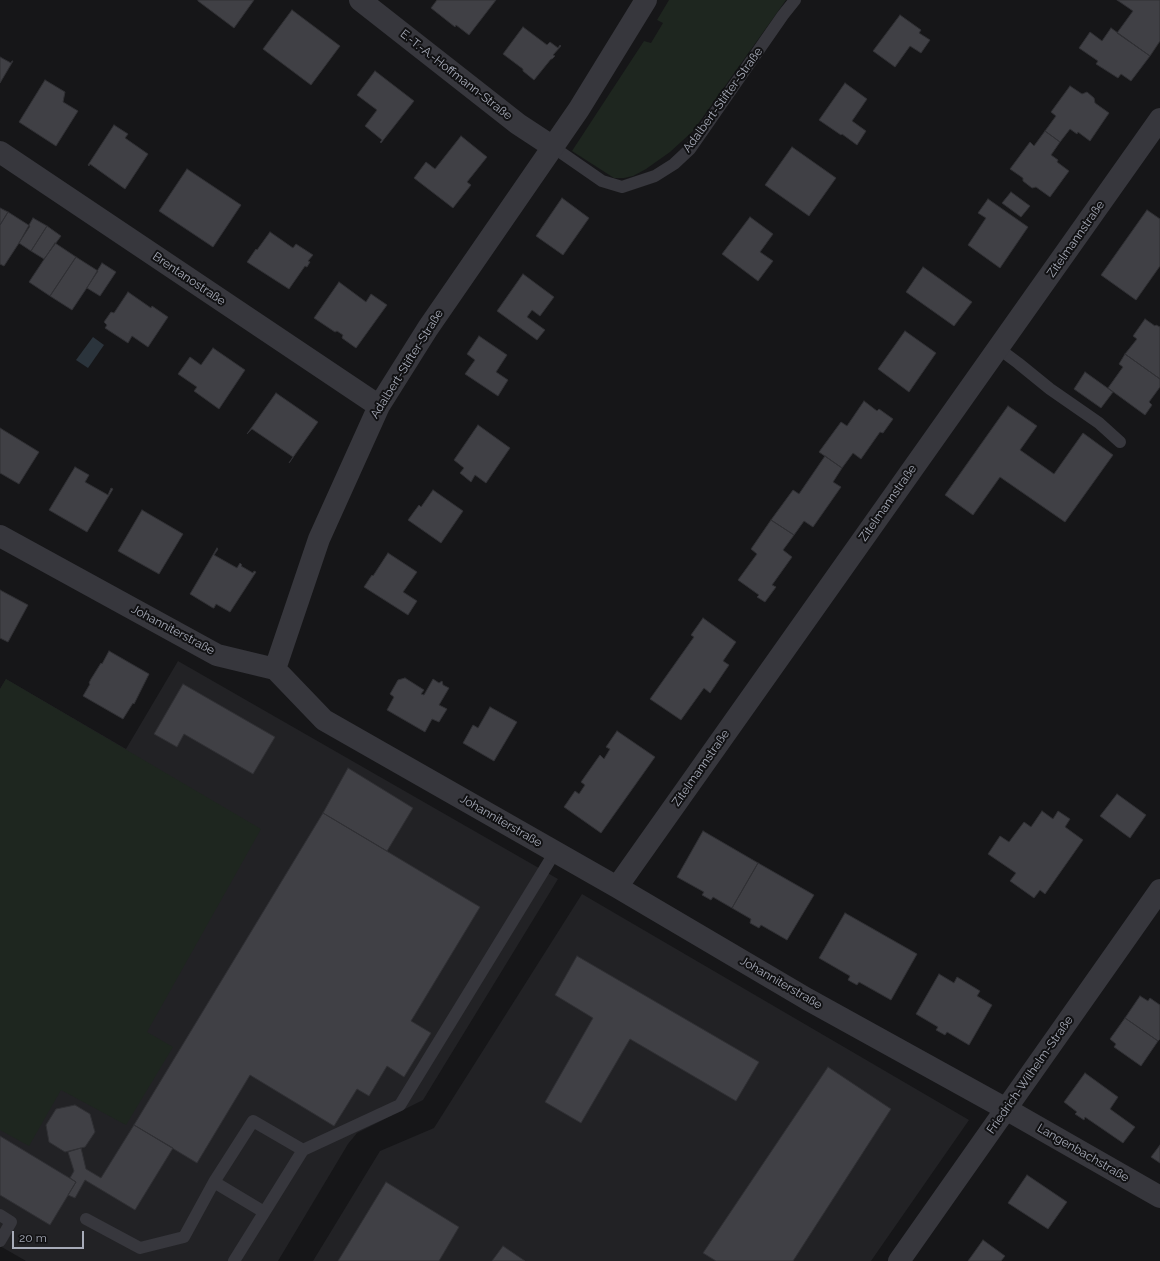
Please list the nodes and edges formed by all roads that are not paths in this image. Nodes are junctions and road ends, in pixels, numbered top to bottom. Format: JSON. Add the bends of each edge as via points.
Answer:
{"nodes":[{"id":1,"x":360,"y":0,"type":"edge"},
{"id":2,"x":646,"y":0,"type":"edge"},
{"id":3,"x":795,"y":0,"type":"edge"},
{"id":4,"x":1160,"y":119,"type":"edge"},
{"id":5,"x":553,"y":147,"type":"junction"},
{"id":6,"x":0,"y":152,"type":"edge"},
{"id":7,"x":998,"y":348,"type":"junction"},
{"id":8,"x":379,"y":406,"type":"junction"},
{"id":9,"x":1120,"y":442,"type":"dead end"},
{"id":10,"x":0,"y":536,"type":"edge"},
{"id":11,"x":275,"y":669,"type":"junction"},
{"id":12,"x":555,"y":852,"type":"junction"},
{"id":13,"x":617,"y":887,"type":"junction"},
{"id":14,"x":1160,"y":890,"type":"edge"},
{"id":15,"x":1006,"y":1109,"type":"junction"},
{"id":16,"x":303,"y":1150,"type":"junction"},
{"id":17,"x":214,"y":1182,"type":"junction"},
{"id":18,"x":1160,"y":1197,"type":"edge"},
{"id":19,"x":264,"y":1212,"type":"junction"},
{"id":20,"x":0,"y":1215,"type":"edge"},
{"id":21,"x":86,"y":1219,"type":"dead end"},
{"id":22,"x":0,"y":1241,"type":"edge"},
{"id":23,"x":234,"y":1261,"type":"edge"},
{"id":24,"x":899,"y":1261,"type":"edge"}],
"edges":[{"from":1,"to":5,"type":"street","name":"E.-T.-A.-Hoffmann-Straße","via":[[518,124]]},
{"from":2,"to":5,"type":"street","name":"Adalbert-Stifter-Straße"},
{"from":3,"to":5,"type":"lane","name":"Adalbert-Stifter-Straße","via":[[690,149],[656,176],[622,187],[602,180]]},
{"from":4,"to":7,"type":"street","name":"Zitelmannstraße"},
{"from":5,"to":8,"type":"street","name":"Adalbert-Stifter-Straße","via":[[428,328]]},
{"from":6,"to":8,"type":"street","name":"Brentanostraße"},
{"from":7,"to":9,"type":"lane","via":[[1099,423]]},
{"from":7,"to":13,"type":"street","name":"Zitelmannstraße"},
{"from":8,"to":11,"type":"street","name":"Adalbert-Stifter-Straße","via":[[319,539]]},
{"from":10,"to":11,"type":"street","name":"Johanniterstraße","via":[[218,655]]},
{"from":11,"to":12,"type":"street","name":"Johanniterstraße","via":[[324,720]]},
{"from":12,"to":13,"type":"street","name":"Johanniterstraße"},
{"from":12,"to":16,"type":"lane","via":[[400,1105]]},
{"from":13,"to":15,"type":"street","name":"Johanniterstraße","via":[[807,999]]},
{"from":14,"to":15,"type":"street","name":"Friedrich-Wilhelm-Straße"},
{"from":15,"to":18,"type":"street","name":"Langenbachstraße"},
{"from":15,"to":24,"type":"street","name":"Friedrich-Wilhelm-Straße"},
{"from":16,"to":17,"type":"lane","via":[[253,1121]]},
{"from":16,"to":19,"type":"lane"},
{"from":17,"to":19,"type":"lane"},
{"from":17,"to":21,"type":"lane","via":[[184,1237],[140,1248]]},
{"from":19,"to":23,"type":"lane"},
{"from":20,"to":22,"type":"lane","via":[[11,1222]]}]}
